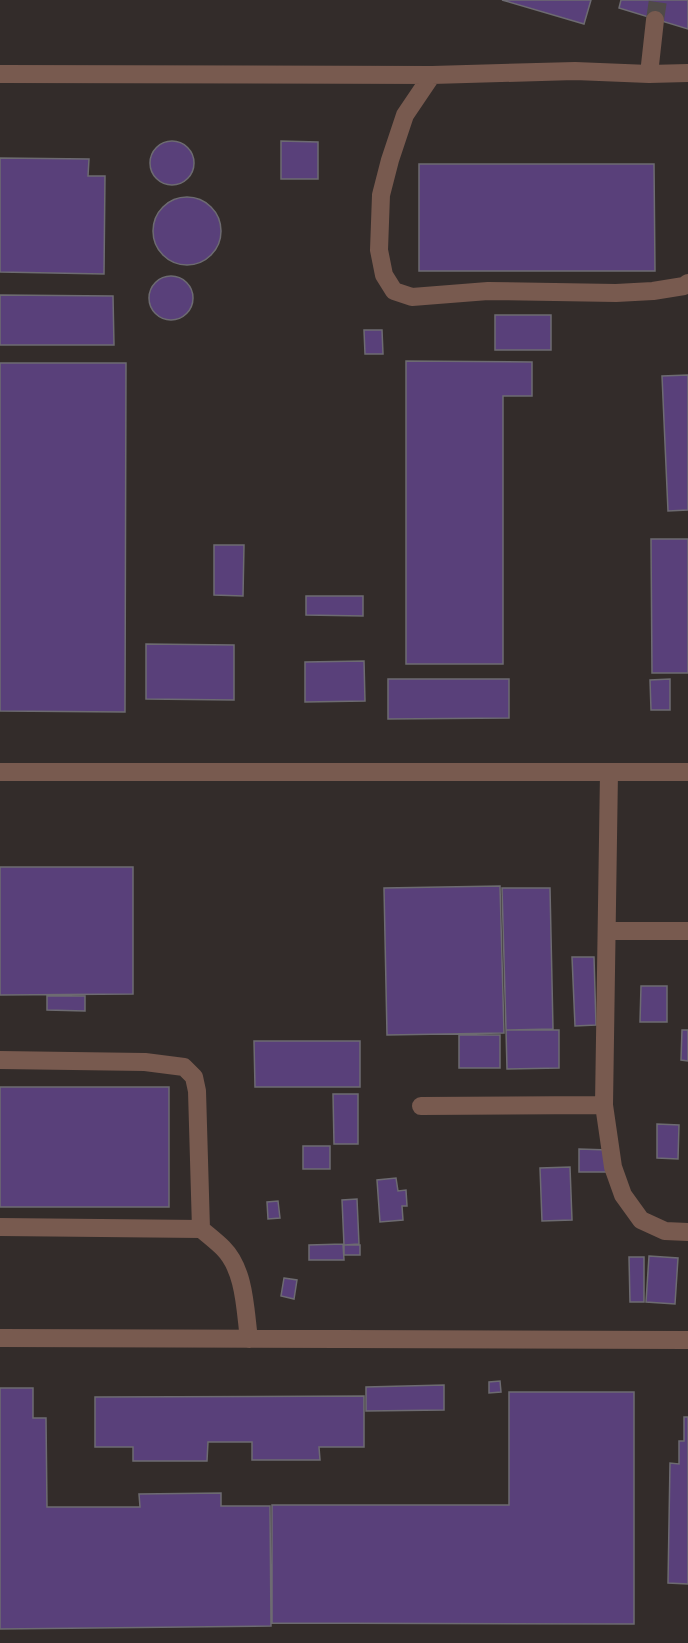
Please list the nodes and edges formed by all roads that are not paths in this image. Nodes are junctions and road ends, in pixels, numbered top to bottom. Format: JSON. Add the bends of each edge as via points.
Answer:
{"nodes":[{"id":1,"x":655,"y":20,"type":"tunnel mouth"},
{"id":2,"x":688,"y":73,"type":"edge"},
{"id":3,"x":0,"y":74,"type":"edge"},
{"id":4,"x":649,"y":74,"type":"junction"},
{"id":5,"x":432,"y":75,"type":"junction"},
{"id":6,"x":688,"y":283,"type":"edge"},
{"id":7,"x":609,"y":771,"type":"junction"},
{"id":8,"x":0,"y":772,"type":"edge"},
{"id":9,"x":688,"y":772,"type":"edge"},
{"id":10,"x":607,"y":931,"type":"junction"},
{"id":11,"x":688,"y":932,"type":"edge"},
{"id":12,"x":0,"y":1060,"type":"edge"},
{"id":13,"x":604,"y":1105,"type":"junction"},
{"id":14,"x":421,"y":1106,"type":"dead end"},
{"id":15,"x":0,"y":1227,"type":"edge"},
{"id":16,"x":201,"y":1229,"type":"junction"},
{"id":17,"x":688,"y":1232,"type":"edge"},
{"id":18,"x":0,"y":1338,"type":"edge"},
{"id":19,"x":249,"y":1339,"type":"junction"},
{"id":20,"x":688,"y":1340,"type":"edge"}],
"edges":[{"from":1,"to":4,"type":"street"},
{"from":2,"to":4,"type":"street"},
{"from":3,"to":5,"type":"street"},
{"from":4,"to":5,"type":"street","via":[[575,71]]},
{"from":5,"to":6,"type":"street","via":[[405,115],[381,195],[379,250],[384,275],[394,291],[412,297],[488,291],[616,293],[653,291]]},
{"from":7,"to":8,"type":"street"},
{"from":7,"to":9,"type":"street"},
{"from":7,"to":10,"type":"street"},
{"from":10,"to":11,"type":"street"},
{"from":10,"to":13,"type":"street"},
{"from":12,"to":16,"type":"street","via":[[145,1062],[184,1067],[194,1077],[197,1091]]},
{"from":13,"to":14,"type":"street"},
{"from":13,"to":17,"type":"street","via":[[613,1167],[623,1195],[641,1220],[665,1231]]},
{"from":15,"to":16,"type":"street"},
{"from":16,"to":19,"type":"street","via":[[224,1249],[236,1269]]},
{"from":18,"to":19,"type":"street"},
{"from":19,"to":20,"type":"street"}]}
